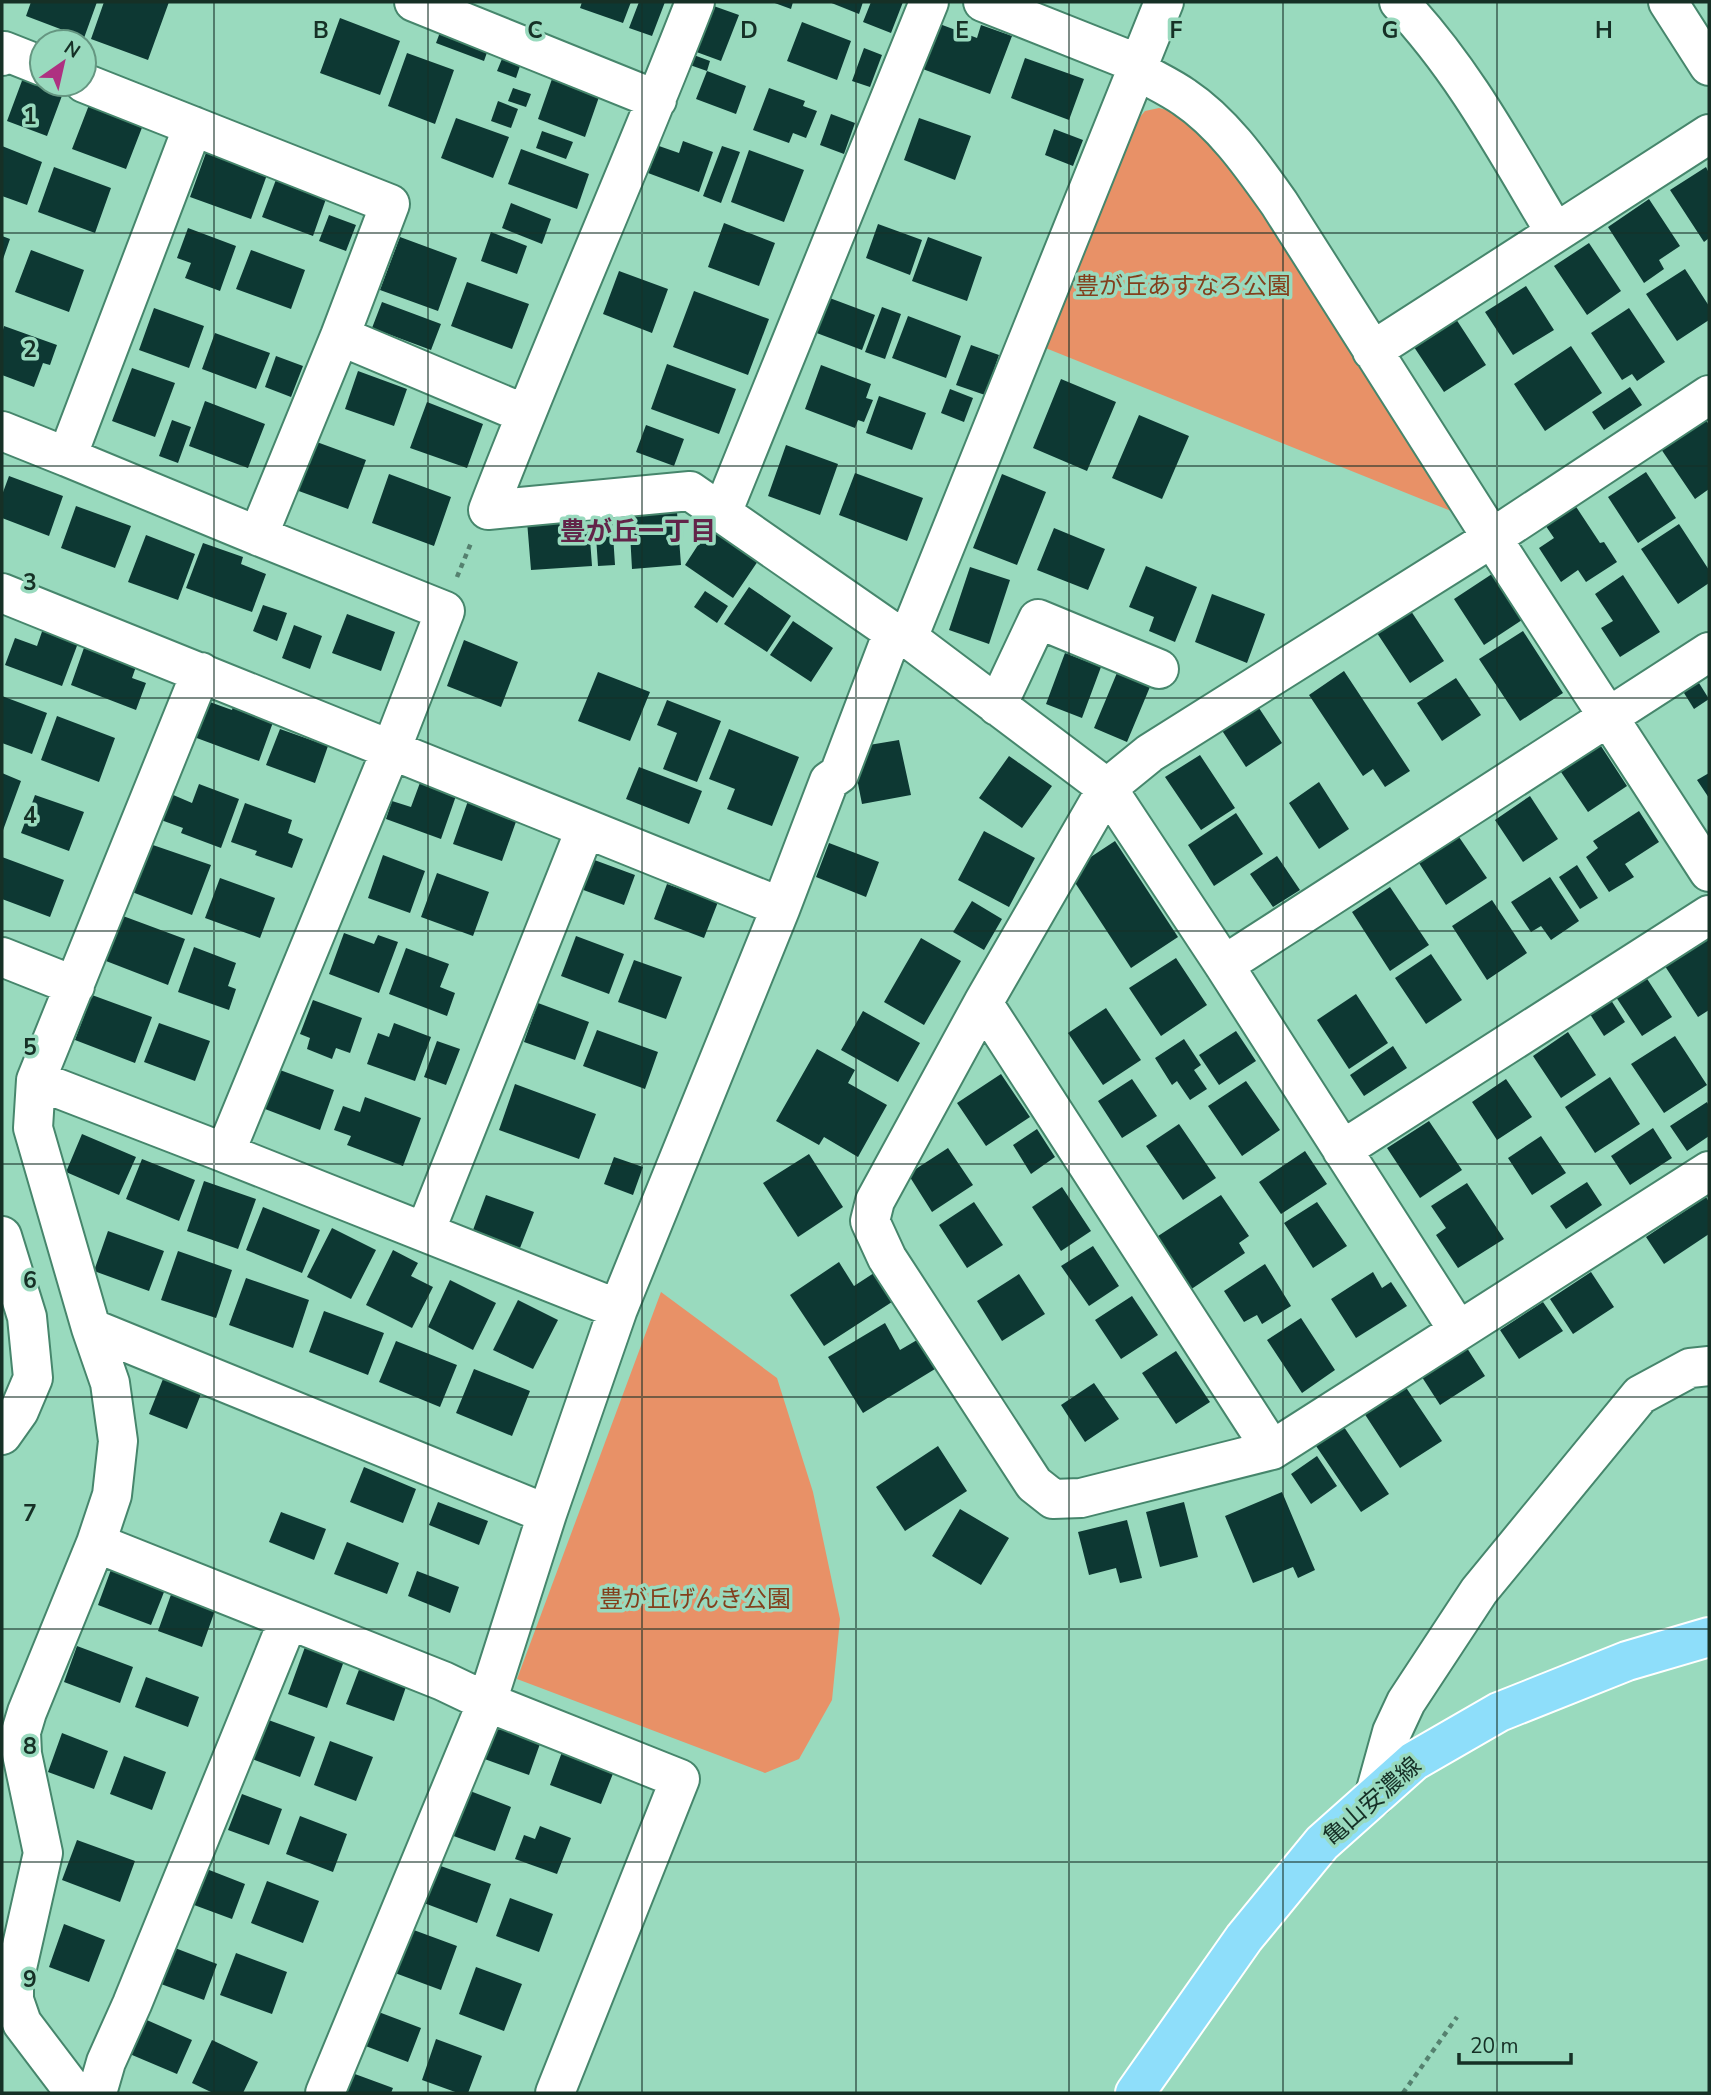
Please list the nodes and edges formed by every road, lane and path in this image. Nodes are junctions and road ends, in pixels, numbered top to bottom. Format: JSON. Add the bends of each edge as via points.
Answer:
{"nodes":[{"id":1,"x":414,"y":2,"type":"edge"},
{"id":2,"x":695,"y":2,"type":"edge"},
{"id":3,"x":929,"y":2,"type":"edge"},
{"id":4,"x":983,"y":2,"type":"edge"},
{"id":5,"x":1164,"y":2,"type":"edge"},
{"id":6,"x":1399,"y":2,"type":"edge"},
{"id":7,"x":1668,"y":2,"type":"edge"},
{"id":8,"x":2,"y":56,"type":"edge"},
{"id":9,"x":28,"y":60,"type":"edge"},
{"id":10,"x":1709,"y":65,"type":"edge"},
{"id":11,"x":1138,"y":67,"type":"junction"},
{"id":12,"x":98,"y":89,"type":"edge"},
{"id":13,"x":657,"y":100,"type":"junction"},
{"id":14,"x":193,"y":126,"type":"junction"},
{"id":15,"x":1709,"y":134,"type":"edge"},
{"id":16,"x":1555,"y":232,"type":"junction"},
{"id":17,"x":340,"y":336,"type":"junction"},
{"id":18,"x":1372,"y":351,"type":"junction"},
{"id":19,"x":1709,"y":396,"type":"edge"},
{"id":20,"x":525,"y":414,"type":"junction"},
{"id":21,"x":2,"y":431,"type":"edge"},
{"id":22,"x":66,"y":457,"type":"junction"},
{"id":23,"x":488,"y":510,"type":"junction"},
{"id":24,"x":722,"y":513,"type":"junction"},
{"id":25,"x":258,"y":536,"type":"junction"},
{"id":26,"x":1492,"y":538,"type":"junction"},
{"id":27,"x":4,"y":600,"type":"edge"},
{"id":28,"x":445,"y":611,"type":"junction"},
{"id":29,"x":900,"y":635,"type":"junction"},
{"id":30,"x":1709,"y":652,"type":"edge"},
{"id":31,"x":1159,"y":669,"type":"dead end"},
{"id":32,"x":201,"y":672,"type":"junction"},
{"id":33,"x":997,"y":706,"type":"junction"},
{"id":34,"x":1608,"y":716,"type":"junction"},
{"id":35,"x":391,"y":750,"type":"junction"},
{"id":36,"x":1107,"y":788,"type":"junction"},
{"id":37,"x":586,"y":830,"type":"junction"},
{"id":38,"x":1709,"y":872,"type":"edge"},
{"id":39,"x":780,"y":907,"type":"junction"},
{"id":40,"x":1709,"y":915,"type":"edge"},
{"id":41,"x":2,"y":957,"type":"edge"},
{"id":42,"x":1224,"y":965,"type":"junction"},
{"id":43,"x":75,"y":986,"type":"junction"},
{"id":44,"x":983,"y":1003,"type":"junction"},
{"id":45,"x":36,"y":1080,"type":"junction"},
{"id":46,"x":1342,"y":1150,"type":"junction"},
{"id":47,"x":225,"y":1153,"type":"junction"},
{"id":48,"x":1709,"y":1171,"type":"edge"},
{"id":49,"x":425,"y":1232,"type":"junction"},
{"id":50,"x":2,"y":1236,"type":"edge"},
{"id":51,"x":618,"y":1309,"type":"junction"},
{"id":52,"x":91,"y":1328,"type":"junction"},
{"id":53,"x":1458,"y":1330,"type":"junction"},
{"id":54,"x":1709,"y":1366,"type":"edge"},
{"id":55,"x":18,"y":1377,"type":"edge"},
{"id":56,"x":2,"y":1435,"type":"edge"},
{"id":57,"x":1272,"y":1450,"type":"junction"},
{"id":58,"x":547,"y":1514,"type":"junction"},
{"id":59,"x":96,"y":1543,"type":"junction"},
{"id":60,"x":288,"y":1620,"type":"junction"},
{"id":61,"x":1709,"y":1637,"type":"edge"},
{"id":62,"x":487,"y":1702,"type":"junction"},
{"id":63,"x":1374,"y":1797,"type":"junction"},
{"id":64,"x":1457,"y":2017,"type":"dead end"},
{"id":65,"x":75,"y":2093,"type":"edge"},
{"id":66,"x":97,"y":2093,"type":"edge"},
{"id":67,"x":325,"y":2093,"type":"edge"},
{"id":68,"x":555,"y":2093,"type":"edge"},
{"id":69,"x":1135,"y":2093,"type":"edge"},
{"id":70,"x":1403,"y":2093,"type":"edge"}],
"edges":[{"from":1,"to":13,"type":"street"},
{"from":2,"to":13,"type":"street"},
{"from":3,"to":24,"type":"street"},
{"from":4,"to":11,"type":"street"},
{"from":5,"to":11,"type":"street"},
{"from":6,"to":16,"type":"street","via":[[1467,85]]},
{"from":7,"to":10,"type":"street"},
{"from":8,"to":9,"type":"street","via":[[4,51]]},
{"from":11,"to":18,"type":"street","via":[[1185,97],[1249,161]]},
{"from":11,"to":29,"type":"street"},
{"from":12,"to":14,"type":"street"},
{"from":13,"to":20,"type":"street"},
{"from":14,"to":17,"type":"street","via":[[390,204]]},
{"from":14,"to":22,"type":"street"},
{"from":15,"to":16,"type":"street"},
{"from":16,"to":18,"type":"street"},
{"from":17,"to":20,"type":"street"},
{"from":17,"to":25,"type":"street"},
{"from":18,"to":26,"type":"street"},
{"from":19,"to":26,"type":"street"},
{"from":20,"to":23,"type":"street"},
{"from":21,"to":22,"type":"street"},
{"from":22,"to":25,"type":"street"},
{"from":23,"to":24,"type":"street","via":[[690,491]]},
{"from":23,"to":28,"type":"path"},
{"from":24,"to":29,"type":"street"},
{"from":25,"to":28,"type":"street"},
{"from":26,"to":34,"type":"street"},
{"from":26,"to":36,"type":"street","via":[[1150,753]]},
{"from":27,"to":32,"type":"street"},
{"from":28,"to":35,"type":"street"},
{"from":29,"to":33,"type":"street"},
{"from":29,"to":39,"type":"street","via":[[839,774],[829,781]]},
{"from":30,"to":34,"type":"street"},
{"from":31,"to":33,"type":"street","via":[[1038,619]]},
{"from":32,"to":35,"type":"street"},
{"from":32,"to":43,"type":"street"},
{"from":33,"to":36,"type":"street"},
{"from":34,"to":38,"type":"street"},
{"from":34,"to":42,"type":"street"},
{"from":35,"to":37,"type":"street"},
{"from":35,"to":47,"type":"street"},
{"from":36,"to":42,"type":"street"},
{"from":36,"to":44,"type":"street"},
{"from":37,"to":39,"type":"street"},
{"from":37,"to":49,"type":"street"},
{"from":39,"to":51,"type":"street"},
{"from":40,"to":46,"type":"street"},
{"from":41,"to":43,"type":"street"},
{"from":42,"to":46,"type":"street"},
{"from":43,"to":45,"type":"street"},
{"from":44,"to":57,"type":"street"},
{"from":44,"to":57,"type":"street","via":[[875,1201],[870,1221],[887,1258],[1034,1484],[1053,1499],[1081,1498]]},
{"from":45,"to":47,"type":"street"},
{"from":45,"to":52,"type":"street","via":[[33,1128]]},
{"from":46,"to":53,"type":"street"},
{"from":47,"to":49,"type":"street"},
{"from":48,"to":53,"type":"street"},
{"from":49,"to":51,"type":"street"},
{"from":50,"to":55,"type":"street","via":[[27,1317]]},
{"from":51,"to":58,"type":"street"},
{"from":52,"to":58,"type":"street"},
{"from":52,"to":59,"type":"street","via":[[110,1383],[118,1441],[112,1496]]},
{"from":53,"to":57,"type":"street"},
{"from":54,"to":63,"type":"street","via":[[1690,1368],[1640,1395],[1479,1591],[1406,1702],[1392,1732]]},
{"from":55,"to":56,"type":"street","via":[[19,1411]]},
{"from":58,"to":62,"type":"street"},
{"from":59,"to":60,"type":"street"},
{"from":59,"to":65,"type":"street","via":[[21,1732],[43,1853],[14,1981],[14,2000],[22,2023]]},
{"from":60,"to":62,"type":"street"},
{"from":60,"to":66,"type":"street"},
{"from":61,"to":63,"type":"main road","name":"亀山安濃線","via":[[1627,1661],[1499,1712],[1414,1762]]},
{"from":62,"to":67,"type":"street"},
{"from":62,"to":68,"type":"street","via":[[680,1779]]},
{"from":63,"to":69,"type":"main road","name":"亀山安濃線","via":[[1322,1843],[1253,1928]]},
{"from":64,"to":70,"type":"path"}]}
